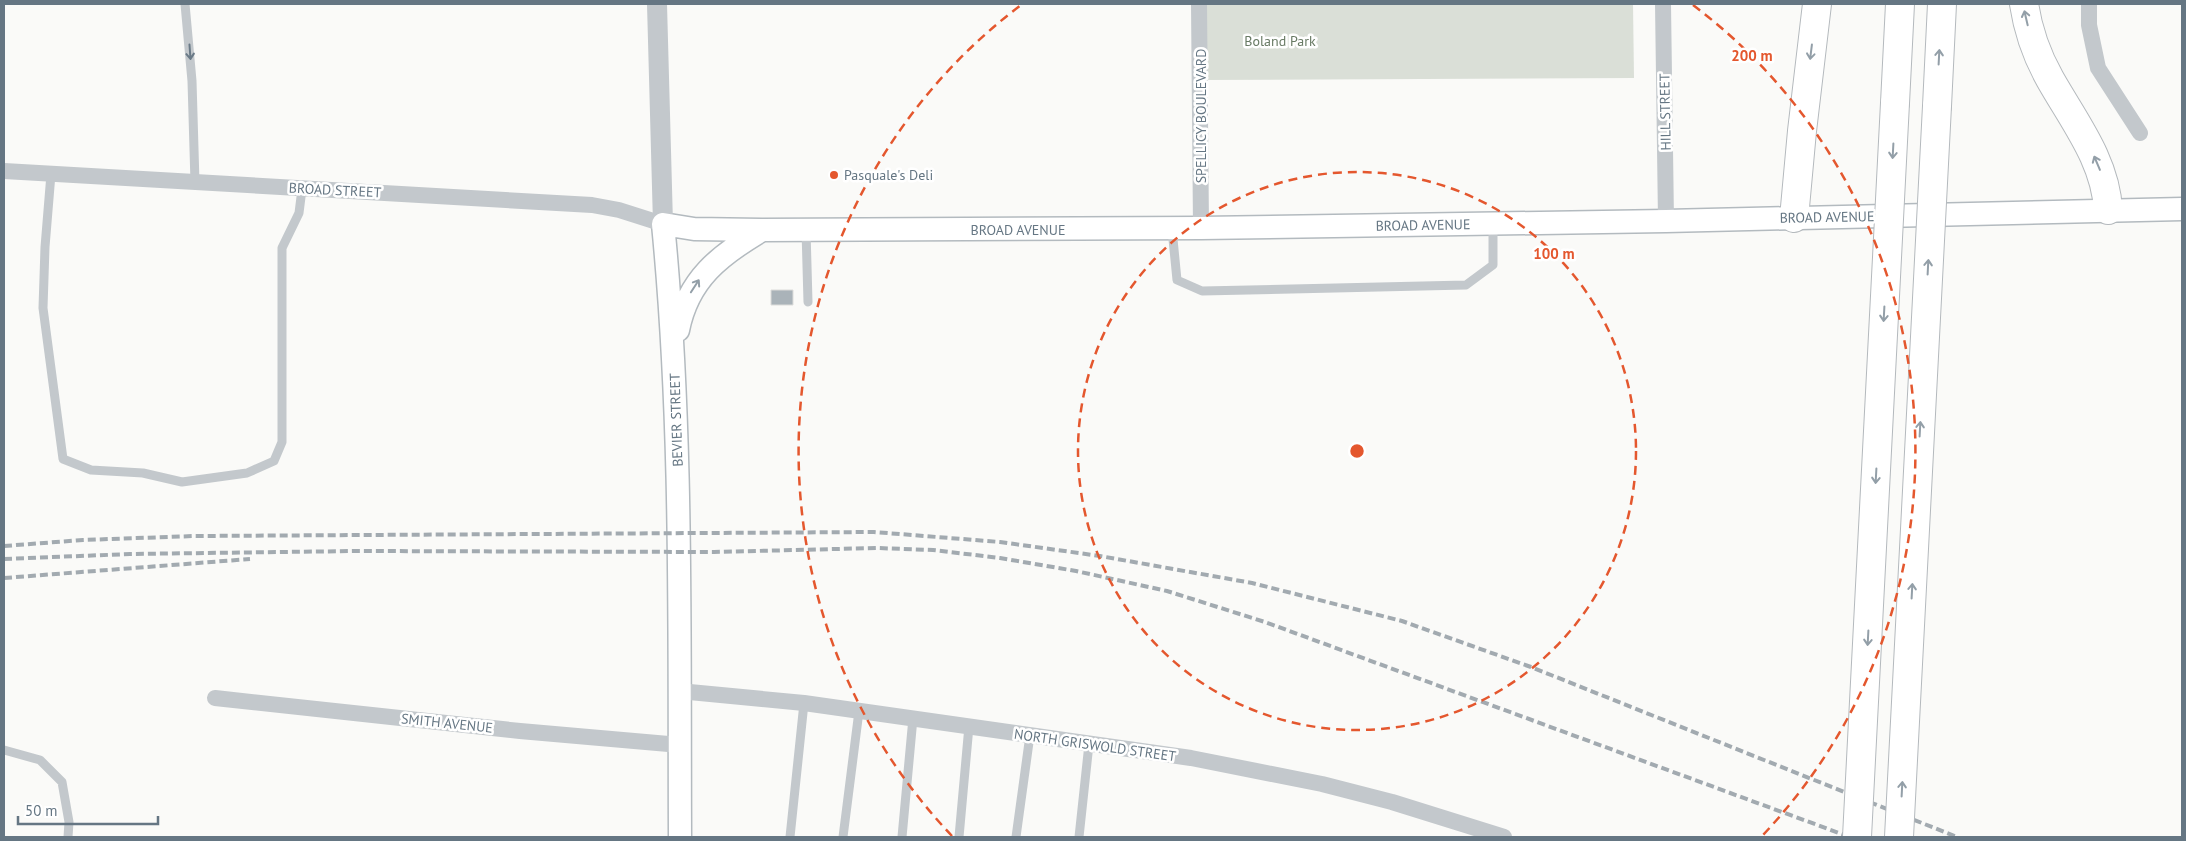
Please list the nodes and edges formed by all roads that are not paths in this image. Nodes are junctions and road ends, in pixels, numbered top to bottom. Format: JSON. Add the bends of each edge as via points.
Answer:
{"nodes":[{"id":1,"x":185,"y":4,"type":"edge"},
{"id":2,"x":657,"y":4,"type":"edge"},
{"id":3,"x":1200,"y":4,"type":"edge"},
{"id":4,"x":1663,"y":4,"type":"edge"},
{"id":5,"x":1817,"y":4,"type":"edge"},
{"id":6,"x":1900,"y":4,"type":"edge"},
{"id":7,"x":1942,"y":4,"type":"edge"},
{"id":8,"x":2024,"y":4,"type":"edge"},
{"id":9,"x":2089,"y":4,"type":"edge"},
{"id":10,"x":2140,"y":133,"type":"dead end"},
{"id":11,"x":4,"y":171,"type":"edge"},
{"id":12,"x":51,"y":174,"type":"junction"},
{"id":13,"x":195,"y":183,"type":"junction"},
{"id":14,"x":302,"y":189,"type":"junction"},
{"id":15,"x":2182,"y":209,"type":"edge"},
{"id":16,"x":2108,"y":210,"type":"junction"},
{"id":17,"x":1794,"y":218,"type":"junction"},
{"id":18,"x":1666,"y":221,"type":"junction"},
{"id":19,"x":663,"y":224,"type":"junction"},
{"id":20,"x":1493,"y":224,"type":"junction"},
{"id":21,"x":1201,"y":228,"type":"junction"},
{"id":22,"x":1172,"y":229,"type":"junction"},
{"id":23,"x":762,"y":230,"type":"junction"},
{"id":24,"x":806,"y":230,"type":"junction"},
{"id":25,"x":808,"y":302,"type":"dead end"},
{"id":26,"x":674,"y":365,"type":"junction"},
{"id":27,"x":679,"y":691,"type":"junction"},
{"id":28,"x":215,"y":698,"type":"dead end"},
{"id":29,"x":804,"y":703,"type":"junction"},
{"id":30,"x":859,"y":711,"type":"junction"},
{"id":31,"x":913,"y":718,"type":"junction"},
{"id":32,"x":969,"y":726,"type":"junction"},
{"id":33,"x":1030,"y":735,"type":"junction"},
{"id":34,"x":1089,"y":744,"type":"junction"},
{"id":35,"x":680,"y":745,"type":"junction"},
{"id":36,"x":4,"y":750,"type":"edge"},
{"id":37,"x":68,"y":837,"type":"edge"},
{"id":38,"x":680,"y":837,"type":"edge"},
{"id":39,"x":790,"y":837,"type":"edge"},
{"id":40,"x":844,"y":837,"type":"edge"},
{"id":41,"x":902,"y":837,"type":"edge"},
{"id":42,"x":959,"y":837,"type":"edge"},
{"id":43,"x":1016,"y":837,"type":"edge"},
{"id":44,"x":1079,"y":837,"type":"edge"},
{"id":45,"x":1504,"y":837,"type":"edge"},
{"id":46,"x":1857,"y":837,"type":"edge"},
{"id":47,"x":1899,"y":837,"type":"edge"}],
"edges":[{"from":1,"to":13,"type":"lane","one_way":true,"via":[[192,80]]},
{"from":2,"to":19,"type":"street","name":"BEVIER STREET"},
{"from":3,"to":21,"type":"street","name":"SPELLICY BOULEVARD"},
{"from":4,"to":18,"type":"street","name":"HILL STREET"},
{"from":5,"to":17,"type":"highway","one_way":true},
{"from":6,"to":46,"type":"highway","one_way":true,"bridge":true},
{"from":47,"to":7,"type":"highway","one_way":true,"bridge":true},
{"from":16,"to":8,"type":"highway","one_way":true,"via":[[2106,188],[2098,163],[2042,62]]},
{"from":9,"to":10,"type":"street","via":[[2089,25],[2098,68]]},
{"from":11,"to":12,"type":"street","name":"BROAD STREET"},
{"from":12,"to":13,"type":"street","name":"BROAD STREET"},
{"from":12,"to":14,"type":"lane","via":[[43,308],[63,459],[91,470],[143,474],[182,482],[247,473],[274,461],[282,442],[282,248],[299,213]]},
{"from":13,"to":14,"type":"street","name":"BROAD STREET"},
{"from":14,"to":19,"type":"street","name":"BROAD STREET","via":[[592,205]]},
{"from":15,"to":16,"type":"main road","name":"BROAD AVENUE"},
{"from":16,"to":17,"type":"main road","name":"BROAD AVENUE"},
{"from":17,"to":18,"type":"main road","name":"BROAD AVENUE"},
{"from":18,"to":20,"type":"main road","name":"BROAD AVENUE"},
{"from":19,"to":23,"type":"main road","name":"BROAD AVENUE","via":[[694,229]]},
{"from":19,"to":26,"type":"main road","name":"BEVIER STREET"},
{"from":20,"to":21,"type":"main road","name":"BROAD AVENUE"},
{"from":20,"to":22,"type":"lane","via":[[1493,265],[1466,285],[1202,291],[1177,280]]},
{"from":21,"to":22,"type":"main road","name":"BROAD AVENUE"},
{"from":22,"to":24,"type":"main road","name":"BROAD AVENUE"},
{"from":23,"to":24,"type":"main road","name":"BROAD AVENUE"},
{"from":26,"to":23,"type":"main road","one_way":true,"via":[[680,317],[700,278],[732,249]]},
{"from":24,"to":25,"type":"lane"},
{"from":26,"to":27,"type":"main road","name":"BEVIER STREET"},
{"from":27,"to":29,"type":"street","name":"NORTH GRISWOLD STREET"},
{"from":27,"to":35,"type":"main road","name":"BEVIER STREET"},
{"from":28,"to":35,"type":"street","name":"SMITH AVENUE"},
{"from":29,"to":30,"type":"street","name":"NORTH GRISWOLD STREET"},
{"from":29,"to":39,"type":"lane"},
{"from":30,"to":31,"type":"street","name":"NORTH GRISWOLD STREET"},
{"from":30,"to":40,"type":"lane"},
{"from":31,"to":32,"type":"street","name":"NORTH GRISWOLD STREET"},
{"from":31,"to":41,"type":"lane"},
{"from":32,"to":33,"type":"street","name":"NORTH GRISWOLD STREET"},
{"from":32,"to":42,"type":"lane"},
{"from":33,"to":34,"type":"street","name":"NORTH GRISWOLD STREET"},
{"from":33,"to":43,"type":"lane"},
{"from":34,"to":44,"type":"lane"},
{"from":34,"to":45,"type":"street","name":"NORTH GRISWOLD STREET","via":[[1191,758],[1322,784]]},
{"from":35,"to":38,"type":"main road","name":"BEVIER STREET"},
{"from":36,"to":37,"type":"lane","via":[[40,760],[62,782],[69,822]]}]}
